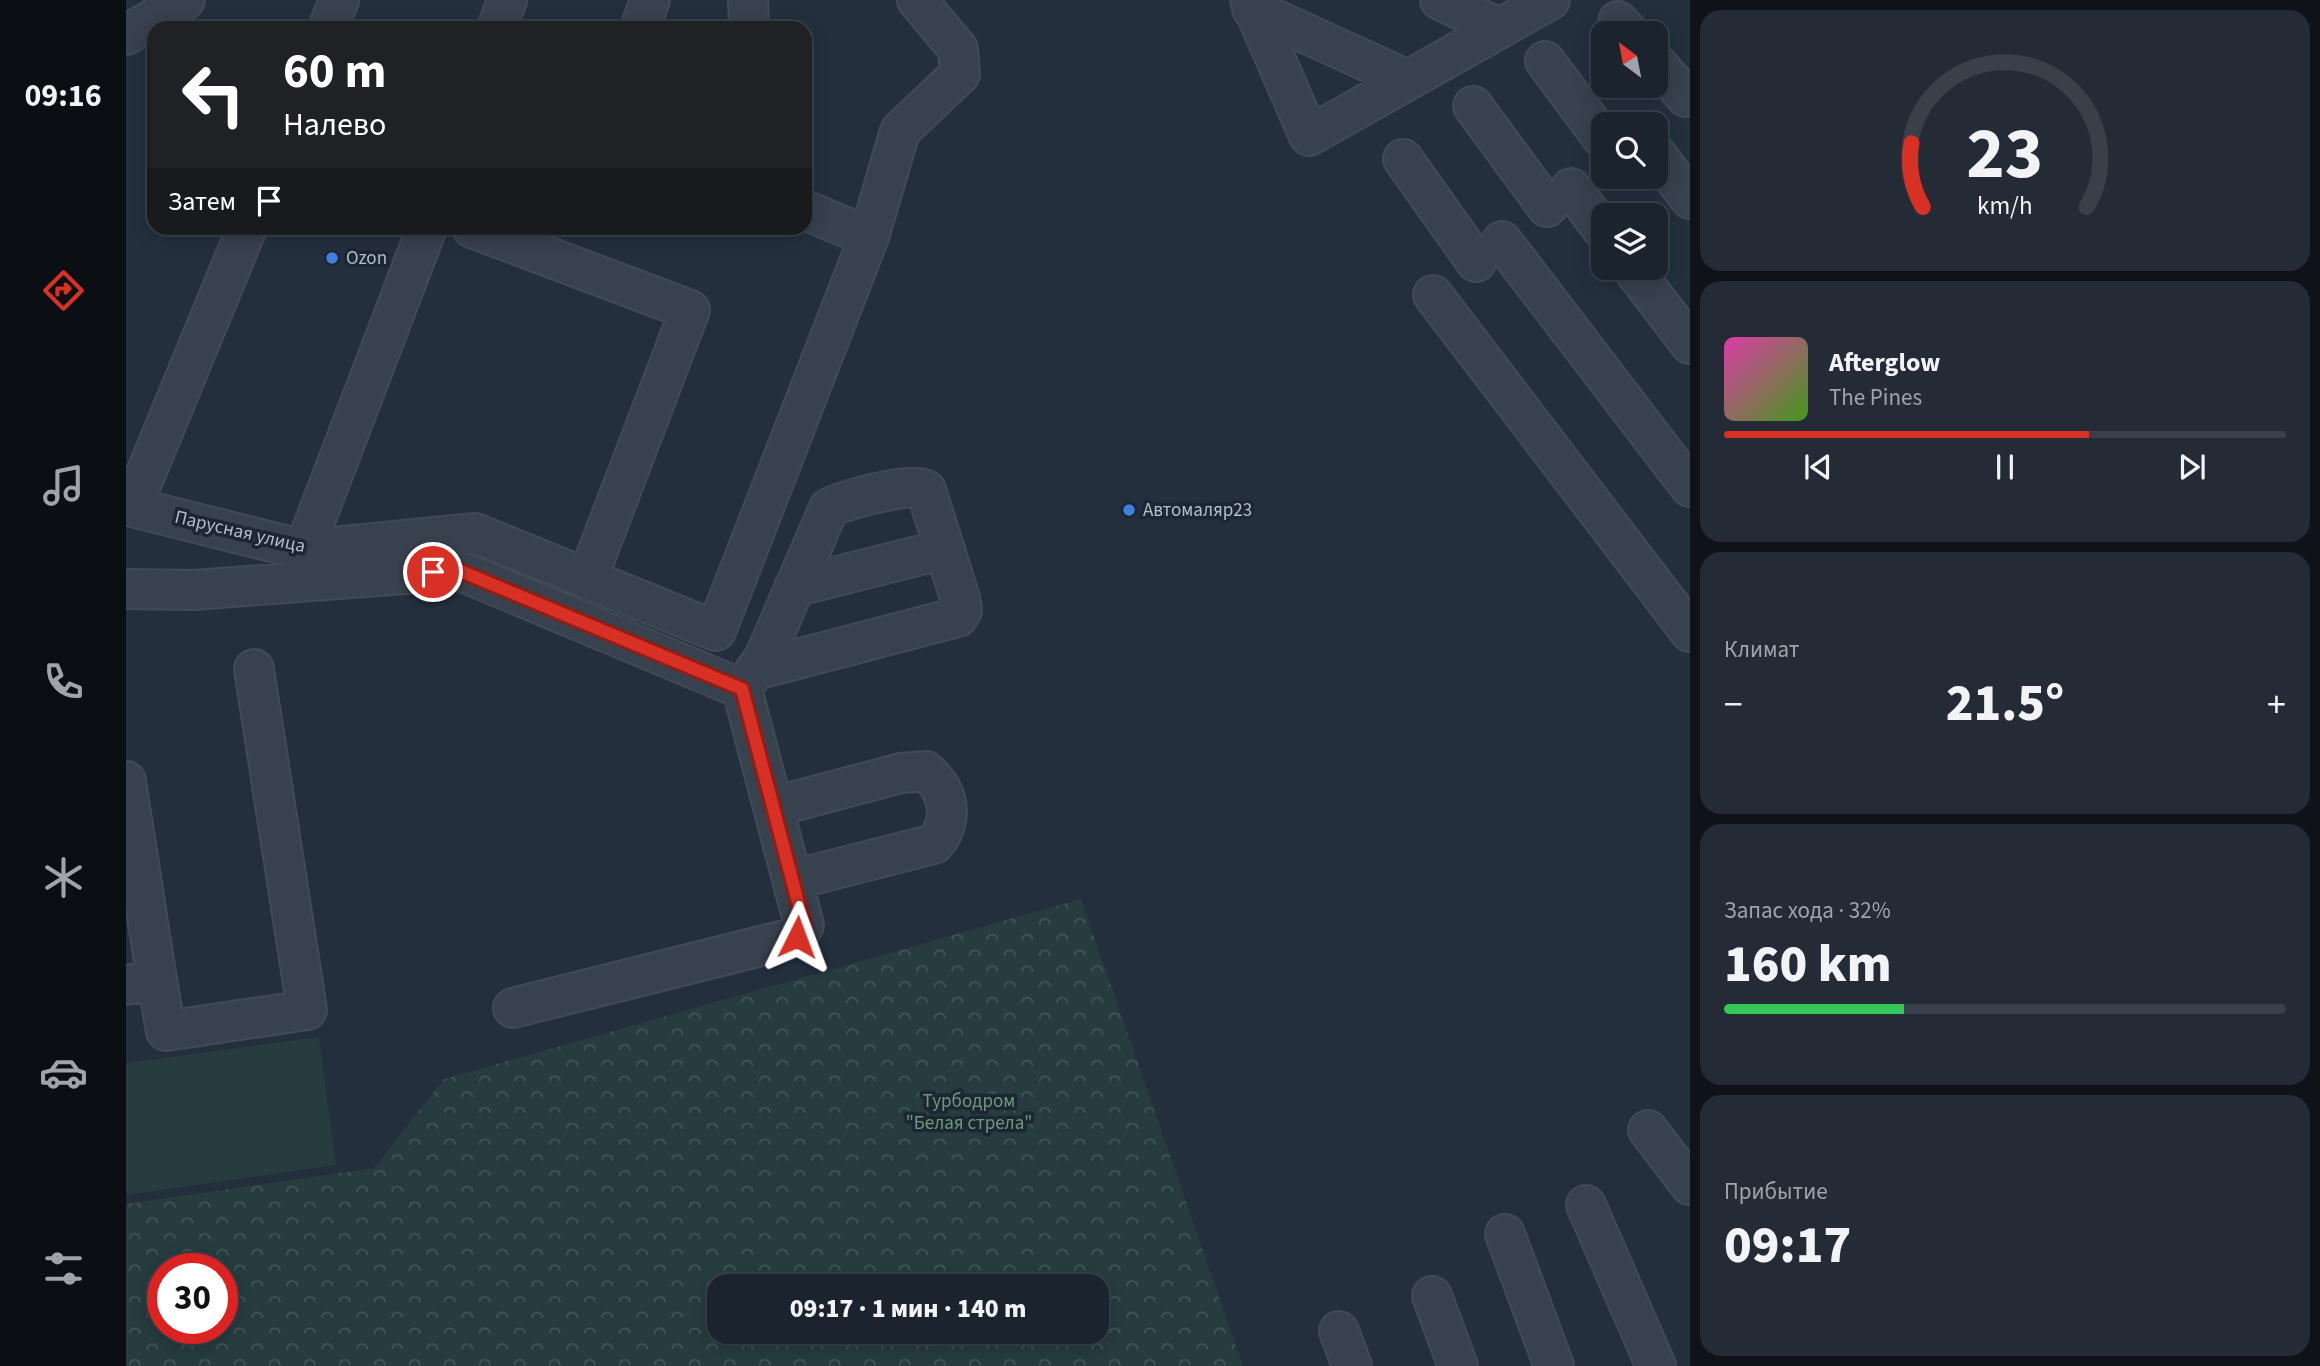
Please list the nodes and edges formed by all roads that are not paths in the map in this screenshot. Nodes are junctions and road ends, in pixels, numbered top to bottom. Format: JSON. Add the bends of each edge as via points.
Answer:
{"nodes":[{"id":1,"x":185,"y":0,"type":"edge"},
{"id":2,"x":338,"y":0,"type":"edge"},
{"id":3,"x":507,"y":0,"type":"edge"},
{"id":4,"x":650,"y":0,"type":"edge"},
{"id":5,"x":748,"y":0,"type":"edge"},
{"id":6,"x":917,"y":0,"type":"edge"},
{"id":7,"x":1440,"y":0,"type":"edge"},
{"id":8,"x":1550,"y":0,"type":"edge"},
{"id":9,"x":1251,"y":4,"type":"edge"},
{"id":10,"x":150,"y":21,"type":"edge"},
{"id":11,"x":330,"y":21,"type":"edge"},
{"id":12,"x":500,"y":21,"type":"edge"},
{"id":13,"x":642,"y":21,"type":"edge"},
{"id":14,"x":749,"y":21,"type":"edge"},
{"id":15,"x":147,"y":23,"type":"edge"},
{"id":16,"x":1499,"y":28,"type":"junction"},
{"id":17,"x":126,"y":35,"type":"edge"},
{"id":18,"x":1545,"y":61,"type":"dead end"},
{"id":19,"x":1668,"y":77,"type":"edge"},
{"id":20,"x":1408,"y":80,"type":"junction"},
{"id":21,"x":1686,"y":97,"type":"dead end"},
{"id":22,"x":1473,"y":106,"type":"dead end"},
{"id":23,"x":1591,"y":123,"type":"edge"},
{"id":24,"x":1403,"y":159,"type":"dead end"},
{"id":25,"x":1668,"y":170,"type":"edge"},
{"id":26,"x":1690,"y":199,"type":"edge"},
{"id":27,"x":812,"y":213,"type":"edge"},
{"id":28,"x":1591,"y":221,"type":"edge"},
{"id":29,"x":244,"y":235,"type":"edge"},
{"id":30,"x":424,"y":235,"type":"edge"},
{"id":31,"x":520,"y":236,"type":"edge"},
{"id":32,"x":869,"y":237,"type":"junction"},
{"id":33,"x":1641,"y":280,"type":"edge"},
{"id":34,"x":1433,"y":295,"type":"dead end"},
{"id":35,"x":1690,"y":344,"type":"edge"},
{"id":36,"x":1690,"y":487,"type":"edge"},
{"id":37,"x":946,"y":549,"type":"junction"},
{"id":38,"x":304,"y":550,"type":"junction"},
{"id":39,"x":588,"y":577,"type":"junction"},
{"id":40,"x":794,"y":587,"type":"junction"},
{"id":41,"x":126,"y":589,"type":"edge"},
{"id":42,"x":1690,"y":632,"type":"edge"},
{"id":43,"x":254,"y":669,"type":"dead end"},
{"id":44,"x":749,"y":679,"type":"junction"},
{"id":45,"x":127,"y":791,"type":"edge"},
{"id":46,"x":773,"y":807,"type":"junction"},
{"id":47,"x":792,"y":880,"type":"junction"},
{"id":48,"x":142,"y":982,"type":"edge"},
{"id":49,"x":513,"y":1008,"type":"dead end"},
{"id":50,"x":1648,"y":1130,"type":"dead end"},
{"id":51,"x":1690,"y":1185,"type":"edge"},
{"id":52,"x":1586,"y":1205,"type":"dead end"},
{"id":53,"x":1504,"y":1234,"type":"dead end"},
{"id":54,"x":1432,"y":1296,"type":"dead end"},
{"id":55,"x":1339,"y":1331,"type":"dead end"},
{"id":56,"x":1352,"y":1366,"type":"edge"},
{"id":57,"x":1458,"y":1366,"type":"edge"},
{"id":58,"x":1554,"y":1366,"type":"edge"},
{"id":59,"x":1656,"y":1366,"type":"edge"}],
"edges":[{"from":1,"to":10,"type":"street"},
{"from":2,"to":11,"type":"street"},
{"from":3,"to":12,"type":"street"},
{"from":4,"to":13,"type":"street"},
{"from":5,"to":14,"type":"street"},
{"from":6,"to":32,"type":"street","via":[[958,49],[960,75],[900,131]]},
{"from":7,"to":16,"type":"street"},
{"from":8,"to":16,"type":"street"},
{"from":9,"to":20,"type":"street"},
{"from":9,"to":20,"type":"street","via":[[1309,136]]},
{"from":15,"to":17,"type":"street"},
{"from":16,"to":20,"type":"street"},
{"from":18,"to":23,"type":"street"},
{"from":19,"to":21,"type":"street"},
{"from":22,"to":28,"type":"street","via":[[1559,197]]},
{"from":24,"to":36,"type":"street"},
{"from":25,"to":26,"type":"street"},
{"from":27,"to":32,"type":"street"},
{"from":29,"to":38,"type":"street","name":"Парусная улица","via":[[132,508]]},
{"from":30,"to":38,"type":"street"},
{"from":31,"to":39,"type":"street","via":[[690,310]]},
{"from":32,"to":39,"type":"street","name":"Парусная улица","via":[[716,631]]},
{"from":33,"to":35,"type":"street"},
{"from":34,"to":42,"type":"street"},
{"from":37,"to":40,"type":"street"},
{"from":37,"to":40,"type":"street","via":[[926,490],[904,487],[829,508]]},
{"from":37,"to":44,"type":"street","via":[[960,598],[958,618]]},
{"from":38,"to":39,"type":"street","name":"Парусная улица","via":[[475,533]]},
{"from":40,"to":44,"type":"street","via":[[764,658]]},
{"from":41,"to":44,"type":"street","via":[[194,590],[458,570]]},
{"from":43,"to":48,"type":"street","via":[[307,1010],[166,1031]]},
{"from":44,"to":46,"type":"street"},
{"from":45,"to":48,"type":"street"},
{"from":46,"to":47,"type":"street"},
{"from":46,"to":47,"type":"street","via":[[901,773],[926,771],[942,789],[947,820],[944,833],[934,844]]},
{"from":47,"to":49,"type":"street","via":[[804,925],[797,937]]},
{"from":50,"to":51,"type":"street"},
{"from":52,"to":59,"type":"street"},
{"from":53,"to":58,"type":"street"},
{"from":54,"to":57,"type":"street"},
{"from":55,"to":56,"type":"street"}]}
